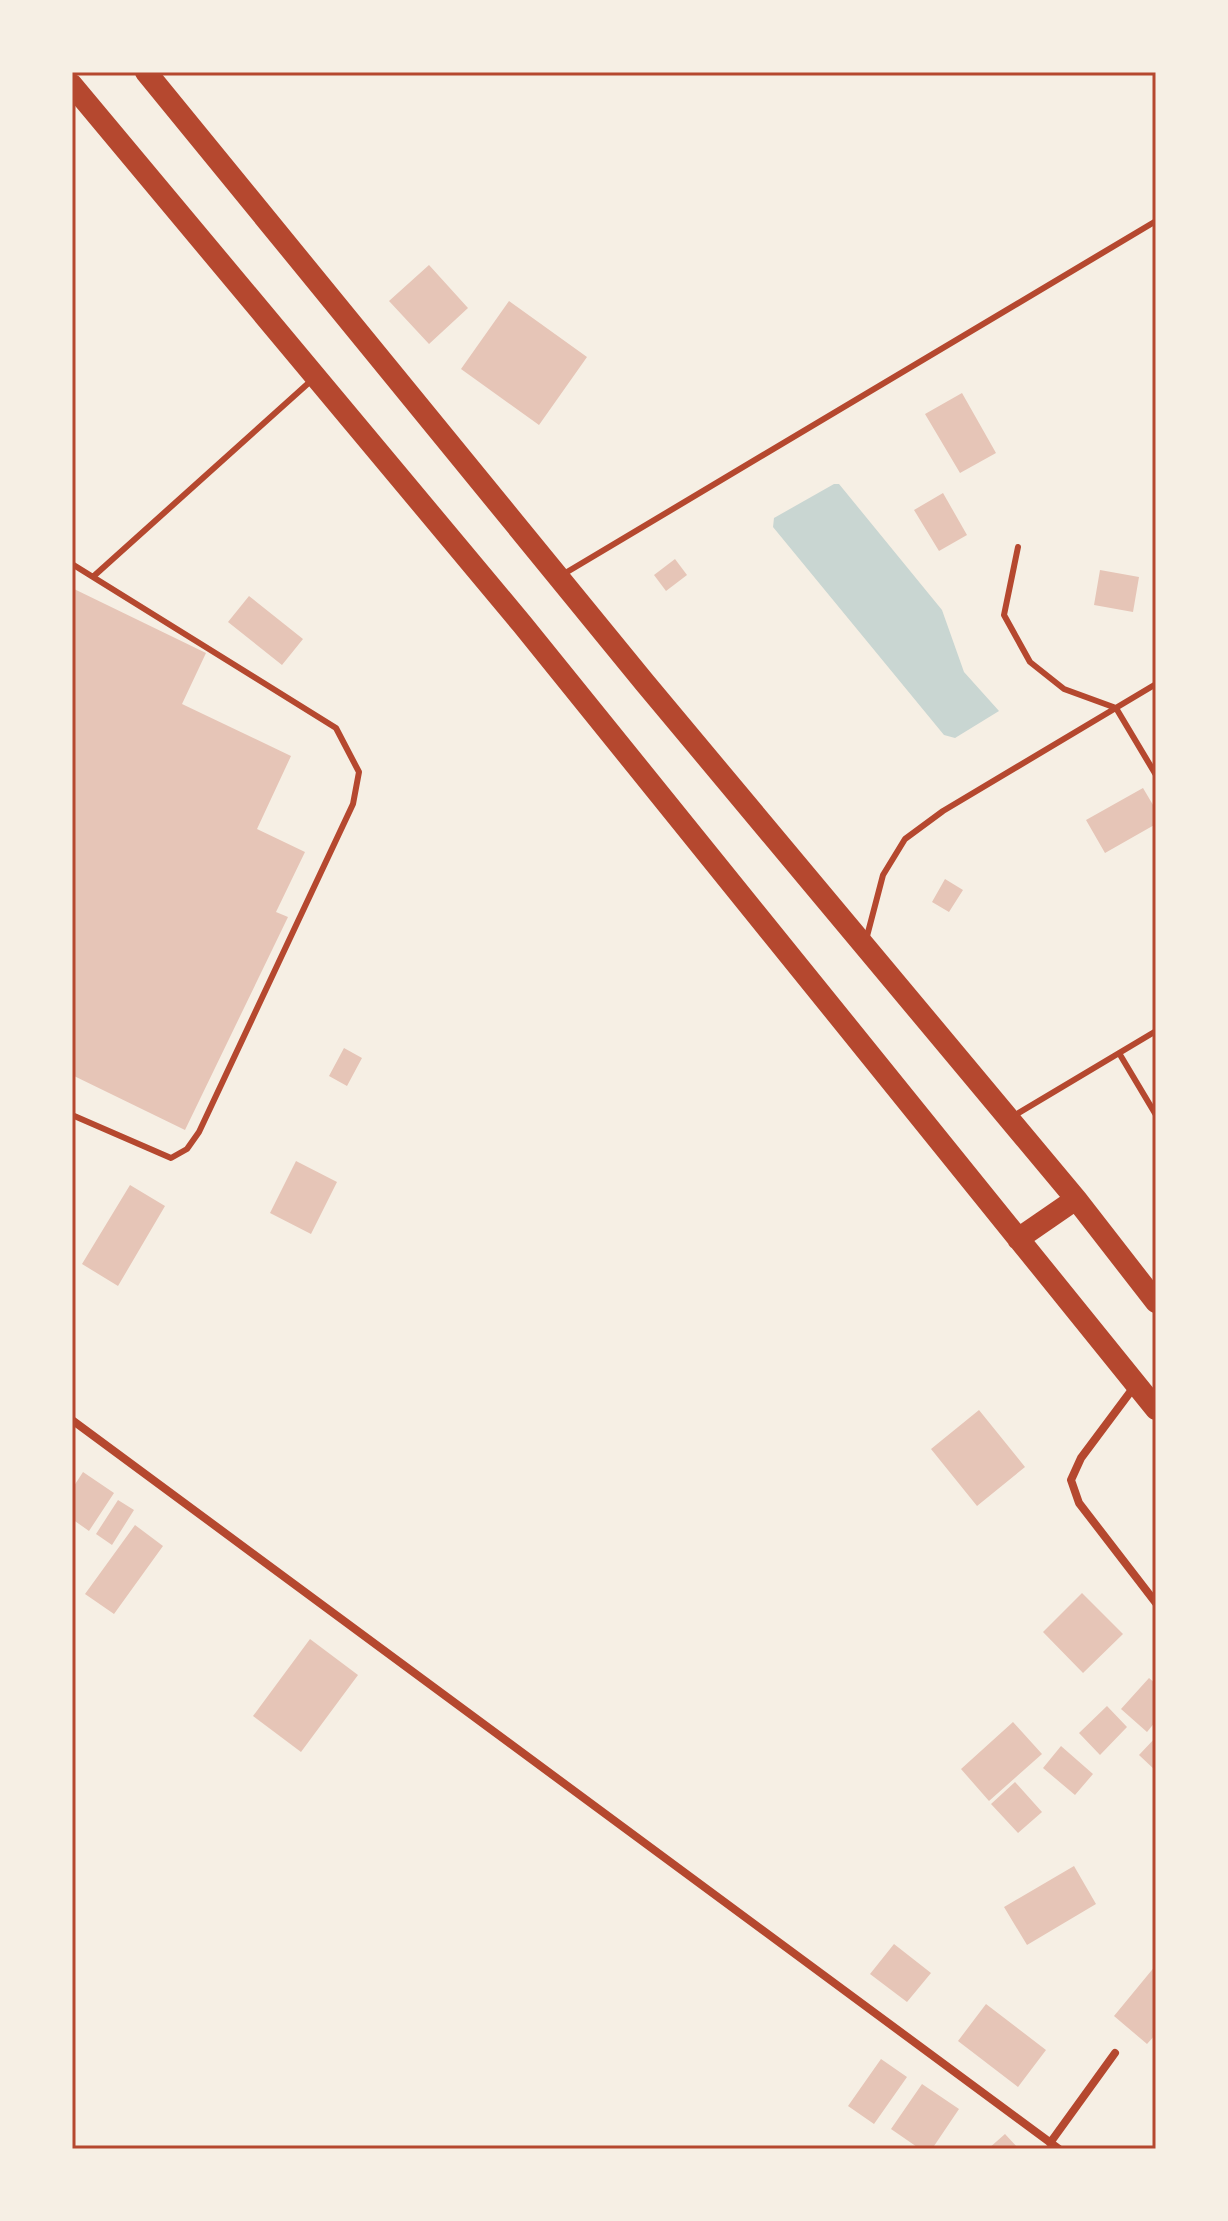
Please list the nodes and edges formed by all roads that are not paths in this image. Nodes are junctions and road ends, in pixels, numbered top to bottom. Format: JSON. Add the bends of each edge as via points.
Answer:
{"nodes":[{"id":1,"x":146,"y":72,"type":"edge"},
{"id":2,"x":72,"y":85,"type":"edge"},
{"id":3,"x":1156,"y":221,"type":"edge"},
{"id":4,"x":316,"y":377,"type":"junction"},
{"id":5,"x":1018,"y":547,"type":"dead end"},
{"id":6,"x":72,"y":564,"type":"edge"},
{"id":7,"x":95,"y":575,"type":"junction"},
{"id":8,"x":559,"y":577,"type":"junction"},
{"id":9,"x":1156,"y":684,"type":"edge"},
{"id":10,"x":1116,"y":708,"type":"junction"},
{"id":11,"x":1156,"y":775,"type":"edge"},
{"id":12,"x":865,"y":946,"type":"junction"},
{"id":13,"x":1156,"y":1031,"type":"edge"},
{"id":14,"x":1119,"y":1053,"type":"junction"},
{"id":15,"x":72,"y":1115,"type":"edge"},
{"id":16,"x":1156,"y":1115,"type":"edge"},
{"id":17,"x":1009,"y":1119,"type":"junction"},
{"id":18,"x":1076,"y":1199,"type":"junction"},
{"id":19,"x":1018,"y":1239,"type":"junction"},
{"id":20,"x":1154,"y":1296,"type":"edge"},
{"id":21,"x":1136,"y":1384,"type":"junction"},
{"id":22,"x":1156,"y":1409,"type":"edge"},
{"id":23,"x":72,"y":1420,"type":"edge"},
{"id":24,"x":1156,"y":1603,"type":"edge"},
{"id":25,"x":1115,"y":2053,"type":"dead end"},
{"id":26,"x":1050,"y":2143,"type":"junction"},
{"id":27,"x":1059,"y":2149,"type":"edge"}],
"edges":[{"from":1,"to":8,"type":"highway"},
{"from":2,"to":4,"type":"highway"},
{"from":3,"to":8,"type":"lane"},
{"from":4,"to":7,"type":"lane"},
{"from":4,"to":19,"type":"highway"},
{"from":5,"to":10,"type":"lane","via":[[1004,615],[1030,662],[1064,689]]},
{"from":6,"to":7,"type":"lane"},
{"from":7,"to":15,"type":"lane","via":[[336,728],[359,772],[353,804],[187,1149],[171,1158]]},
{"from":8,"to":12,"type":"highway"},
{"from":9,"to":10,"type":"lane"},
{"from":10,"to":11,"type":"lane"},
{"from":10,"to":12,"type":"lane","via":[[905,839],[883,875]]},
{"from":12,"to":17,"type":"highway"},
{"from":13,"to":14,"type":"lane"},
{"from":14,"to":16,"type":"lane"},
{"from":14,"to":17,"type":"lane"},
{"from":17,"to":18,"type":"highway"},
{"from":18,"to":19,"type":"highway"},
{"from":18,"to":20,"type":"highway"},
{"from":19,"to":21,"type":"highway"},
{"from":21,"to":22,"type":"highway"},
{"from":21,"to":24,"type":"street","via":[[1081,1458],[1071,1480],[1079,1503]]},
{"from":23,"to":26,"type":"street"},
{"from":25,"to":26,"type":"street"},
{"from":26,"to":27,"type":"street"}]}
